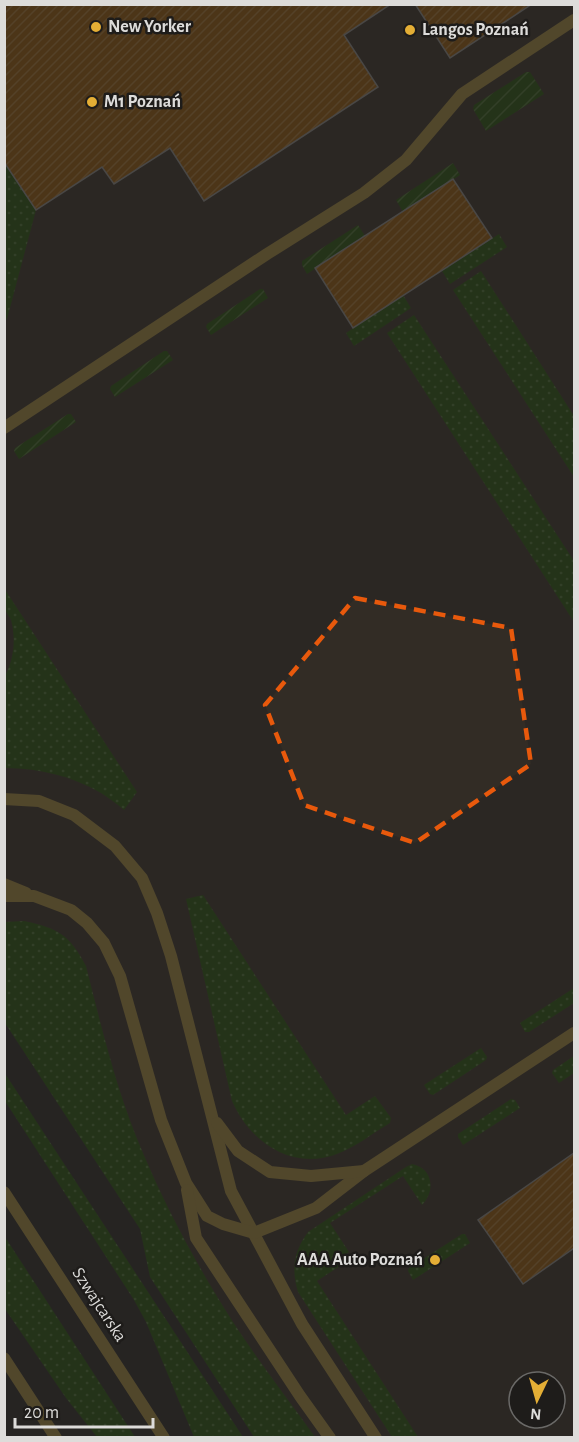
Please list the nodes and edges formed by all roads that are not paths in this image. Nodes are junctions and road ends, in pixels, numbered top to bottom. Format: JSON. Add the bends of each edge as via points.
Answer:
{"nodes":[{"id":1,"x":574,"y":20,"type":"edge"},
{"id":2,"x":4,"y":428,"type":"edge"},
{"id":3,"x":4,"y":799,"type":"edge"},
{"id":4,"x":4,"y":884,"type":"edge"},
{"id":5,"x":4,"y":896,"type":"edge"},
{"id":6,"x":34,"y":896,"type":"junction"},
{"id":7,"x":574,"y":1033,"type":"edge"},
{"id":8,"x":214,"y":1120,"type":"junction"},
{"id":9,"x":364,"y":1171,"type":"junction"},
{"id":10,"x":186,"y":1183,"type":"junction"},
{"id":11,"x":4,"y":1192,"type":"edge"},
{"id":12,"x":254,"y":1233,"type":"junction"},
{"id":13,"x":4,"y":1358,"type":"edge"},
{"id":14,"x":56,"y":1437,"type":"edge"},
{"id":15,"x":164,"y":1437,"type":"edge"},
{"id":16,"x":330,"y":1437,"type":"edge"},
{"id":17,"x":376,"y":1437,"type":"edge"}],
"edges":[{"from":1,"to":2,"type":"street","via":[[462,94],[406,160],[364,193]]},
{"from":3,"to":8,"type":"street","via":[[39,801],[74,815],[115,846],[142,878],[171,956]]},
{"from":4,"to":6,"type":"street"},
{"from":5,"to":6,"type":"street"},
{"from":6,"to":10,"type":"street","via":[[70,910],[104,943],[120,976],[160,1120]]},
{"from":7,"to":9,"type":"street"},
{"from":8,"to":9,"type":"street","via":[[238,1151],[270,1172],[311,1176]]},
{"from":8,"to":12,"type":"street","via":[[231,1191]]},
{"from":9,"to":12,"type":"street","via":[[316,1208]]},
{"from":10,"to":12,"type":"street","via":[[207,1216]]},
{"from":10,"to":16,"type":"street","via":[[196,1238]]},
{"from":11,"to":15,"type":"street","name":"Szwajcarska"},
{"from":12,"to":17,"type":"street","via":[[302,1324]]},
{"from":13,"to":14,"type":"street"}]}
